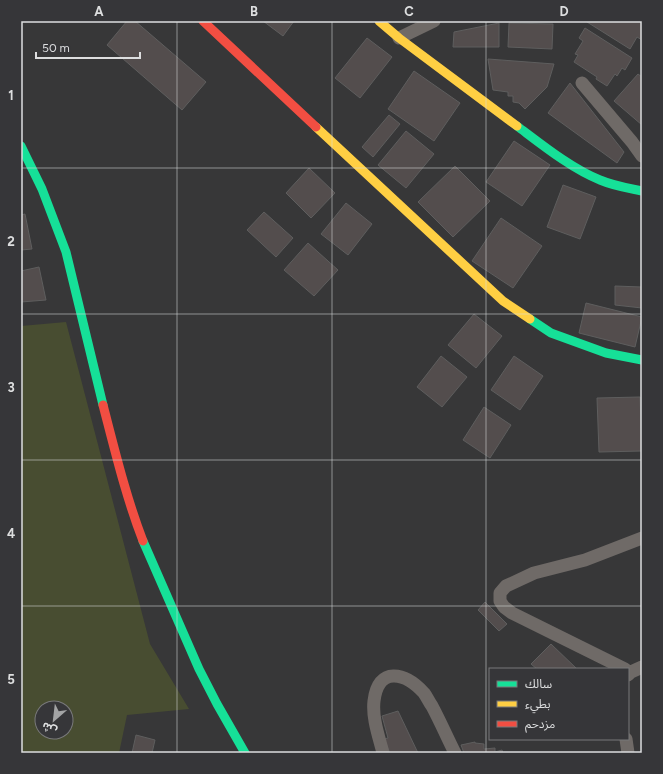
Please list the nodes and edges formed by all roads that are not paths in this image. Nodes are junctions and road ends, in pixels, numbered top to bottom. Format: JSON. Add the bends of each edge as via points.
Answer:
{"nodes":[{"id":1,"x":203,"y":21,"type":"edge"},
{"id":2,"x":379,"y":21,"type":"edge"},
{"id":3,"x":434,"y":21,"type":"edge"},
{"id":4,"x":399,"y":38,"type":"junction"},
{"id":5,"x":582,"y":83,"type":"dead end"},
{"id":6,"x":21,"y":146,"type":"edge"},
{"id":7,"x":642,"y":156,"type":"edge"},
{"id":8,"x":642,"y":191,"type":"edge"},
{"id":9,"x":642,"y":360,"type":"edge"},
{"id":10,"x":642,"y":538,"type":"edge"},
{"id":11,"x":625,"y":668,"type":"edge"},
{"id":12,"x":626,"y":740,"type":"edge"},
{"id":13,"x":244,"y":752,"type":"edge"},
{"id":14,"x":383,"y":753,"type":"edge"},
{"id":15,"x":455,"y":753,"type":"edge"},
{"id":16,"x":628,"y":753,"type":"edge"}],
"edges":[{"from":1,"to":9,"type":"street","via":[[504,301],[551,333],[606,352]]},
{"from":2,"to":4,"type":"street"},
{"from":3,"to":4,"type":"street"},
{"from":4,"to":8,"type":"street","via":[[571,164],[618,188]]},
{"from":5,"to":7,"type":"street"},
{"from":6,"to":13,"type":"street","via":[[42,189],[66,252],[132,513],[199,669]]},
{"from":10,"to":11,"type":"street","via":[[585,560],[534,573],[506,586],[500,593],[500,601],[512,613]]},
{"from":12,"to":16,"type":"street"},
{"from":14,"to":15,"type":"street","via":[[374,703],[381,683],[394,675],[412,681],[425,694]]}]}
